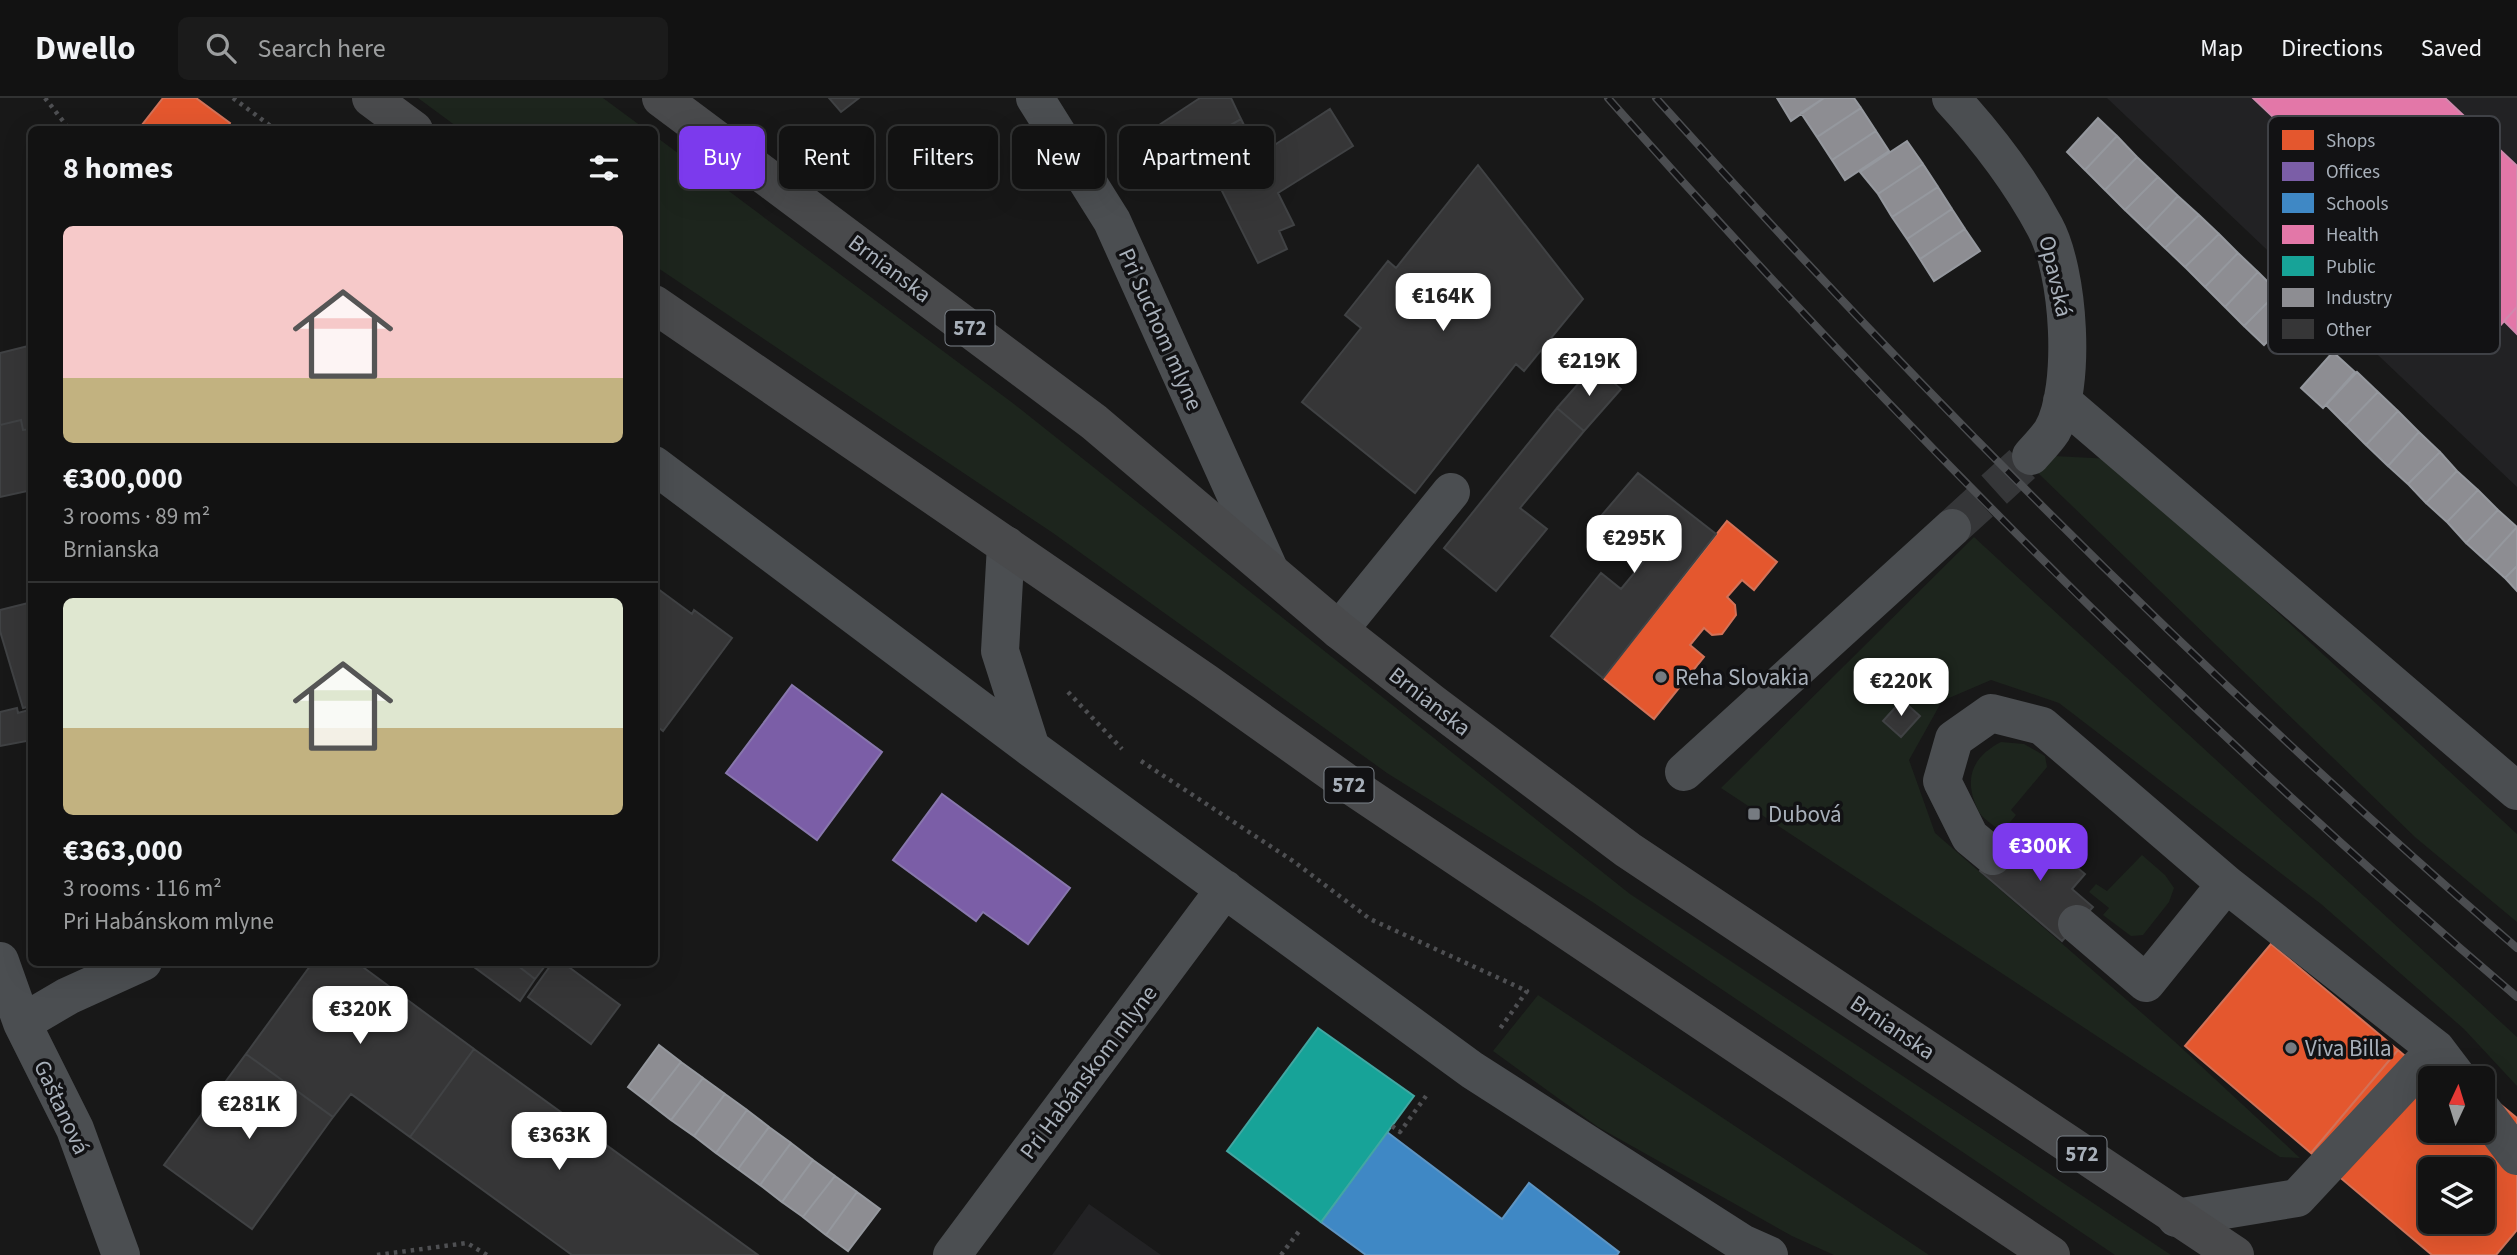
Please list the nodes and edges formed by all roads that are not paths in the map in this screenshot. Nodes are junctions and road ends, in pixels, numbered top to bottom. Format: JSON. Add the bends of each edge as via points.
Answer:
{"nodes":[{"id":1,"x":371,"y":98,"type":"edge"},
{"id":2,"x":661,"y":98,"type":"edge"},
{"id":3,"x":1035,"y":98,"type":"edge"},
{"id":4,"x":1951,"y":98,"type":"edge"},
{"id":5,"x":409,"y":126,"type":"edge"},
{"id":6,"x":658,"y":307,"type":"edge"},
{"id":7,"x":2062,"y":401,"type":"junction"},
{"id":8,"x":2031,"y":456,"type":"tunnel mouth"},
{"id":9,"x":658,"y":468,"type":"edge"},
{"id":10,"x":1451,"y":492,"type":"dead end"},
{"id":11,"x":1952,"y":528,"type":"tunnel mouth"},
{"id":12,"x":1006,"y":545,"type":"junction"},
{"id":13,"x":1269,"y":569,"type":"junction"},
{"id":14,"x":1339,"y":630,"type":"junction"},
{"id":15,"x":1031,"y":748,"type":"junction"},
{"id":16,"x":1684,"y":772,"type":"dead end"},
{"id":17,"x":2517,"y":792,"type":"edge"},
{"id":18,"x":1993,"y":856,"type":"dead end"},
{"id":19,"x":2226,"y":884,"type":"junction"},
{"id":20,"x":1225,"y":889,"type":"junction"},
{"id":21,"x":2077,"y":924,"type":"dead end"},
{"id":22,"x":0,"y":961,"type":"edge"},
{"id":23,"x":134,"y":966,"type":"edge"},
{"id":24,"x":11,"y":1017,"type":"edge"},
{"id":25,"x":2447,"y":1063,"type":"edge"},
{"id":26,"x":2496,"y":1128,"type":"edge"},
{"id":27,"x":2517,"y":1156,"type":"edge"},
{"id":28,"x":2176,"y":1218,"type":"junction"},
{"id":29,"x":121,"y":1255,"type":"edge"},
{"id":30,"x":952,"y":1255,"type":"edge"},
{"id":31,"x":1769,"y":1255,"type":"edge"},
{"id":32,"x":2050,"y":1255,"type":"edge"},
{"id":33,"x":2235,"y":1255,"type":"edge"}],
"edges":[{"from":1,"to":5,"type":"main road"},
{"from":2,"to":13,"type":"main road","name":"Brnianska","number":"572","via":[[1094,422]]},
{"from":3,"to":13,"type":"street","name":"Pri Suchom mlyne","via":[[1112,221]]},
{"from":4,"to":7,"type":"street","name":"Opavská","via":[[1989,140],[2047,229],[2069,333]]},
{"from":6,"to":12,"type":"main road","number":"572"},
{"from":7,"to":8,"type":"street","name":"Opavská","via":[[2052,431]]},
{"from":7,"to":17,"type":"street"},
{"from":9,"to":15,"type":"street"},
{"from":10,"to":14,"type":"street"},
{"from":11,"to":16,"type":"street"},
{"from":12,"to":15,"type":"street","via":[[999,651]]},
{"from":12,"to":32,"type":"main road","number":"572","via":[[1358,791]]},
{"from":13,"to":14,"type":"main road","name":"Brnianska","number":"572"},
{"from":14,"to":28,"type":"main road","name":"Brnianska","number":"572","via":[[1628,850]]},
{"from":15,"to":20,"type":"street"},
{"from":18,"to":19,"type":"street","via":[[1970,837],[1942,781],[1954,739],[1991,713],[2042,726]]},
{"from":19,"to":21,"type":"street","via":[[2146,983]]},
{"from":19,"to":25,"type":"street"},
{"from":20,"to":30,"type":"street","name":"Pri Habánskom mlyne"},
{"from":20,"to":31,"type":"street","via":[[1472,1070],[1742,1243]]},
{"from":22,"to":24,"type":"street","name":"Gaštanová"},
{"from":23,"to":24,"type":"street"},
{"from":24,"to":29,"type":"street","name":"Gaštanová","via":[[75,1129]]},
{"from":25,"to":28,"type":"street","via":[[2298,1198]]},
{"from":26,"to":27,"type":"street"},
{"from":28,"to":33,"type":"main road","name":"Brnianska","number":"572"}]}
